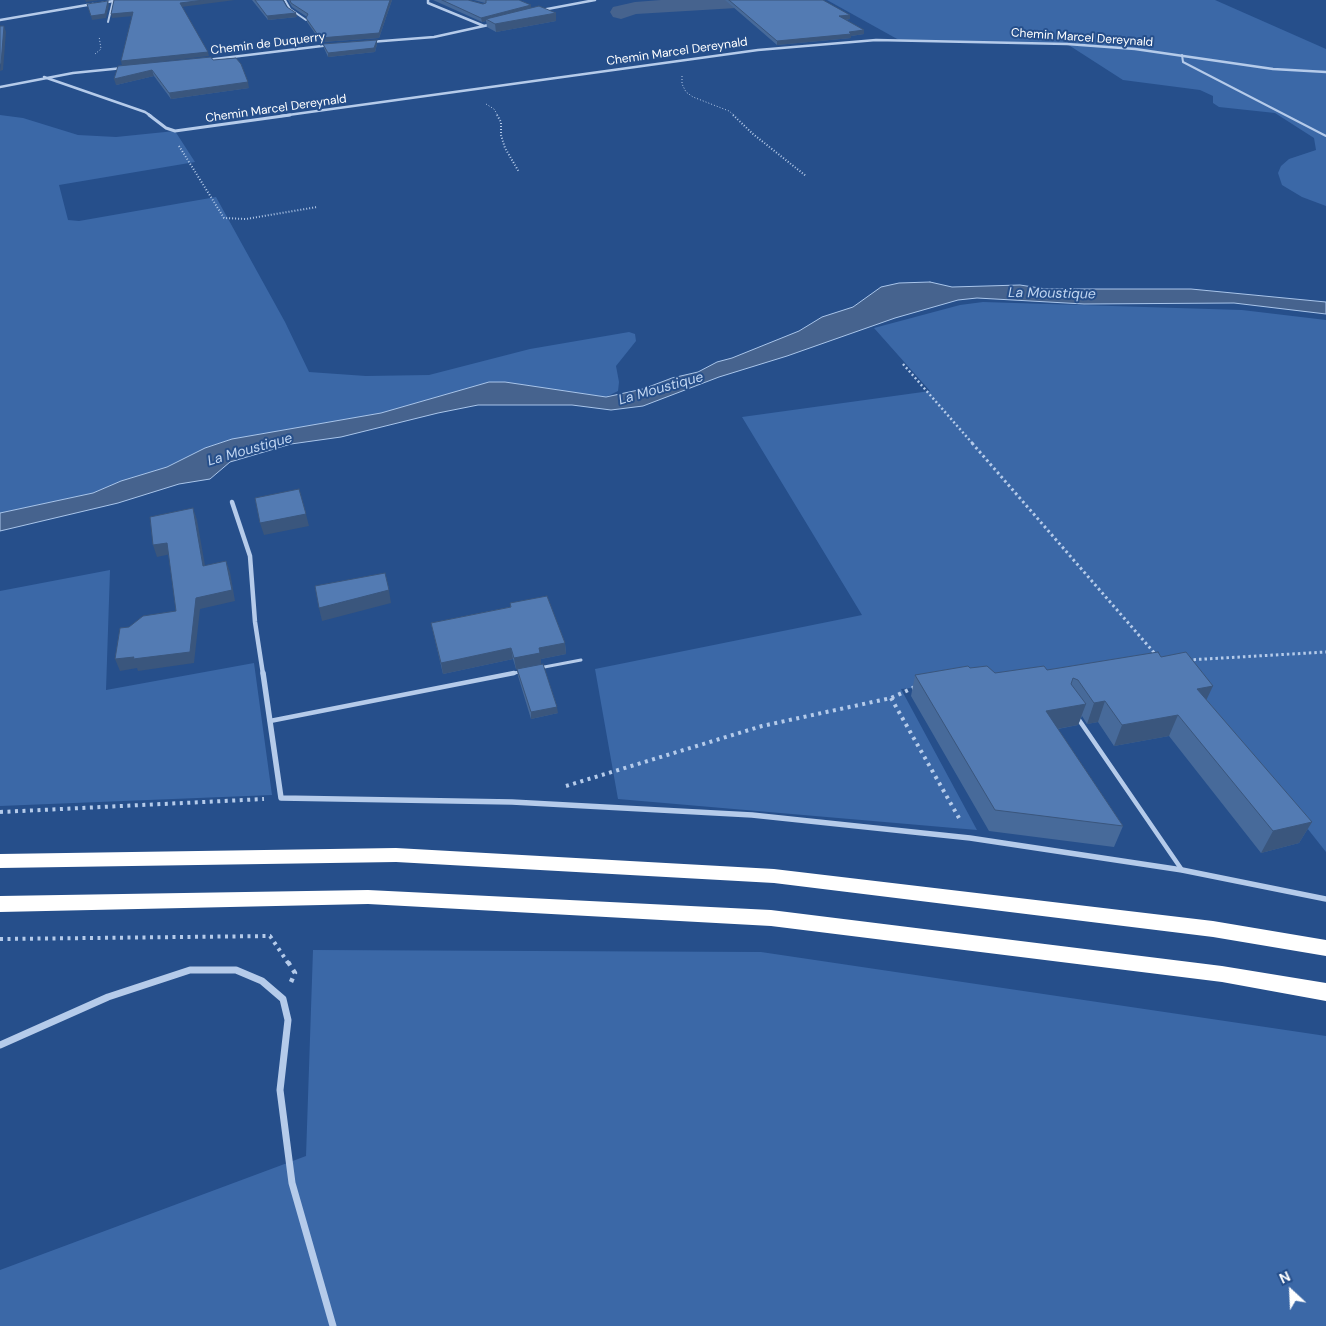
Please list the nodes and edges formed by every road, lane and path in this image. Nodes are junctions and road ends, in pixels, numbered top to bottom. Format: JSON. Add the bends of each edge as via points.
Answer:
{"nodes":[{"id":1,"x":120,"y":0,"type":"edge"},
{"id":2,"x":285,"y":0,"type":"edge"},
{"id":3,"x":428,"y":0,"type":"edge"},
{"id":4,"x":596,"y":0,"type":"edge"},
{"id":5,"x":113,"y":1,"type":"edge"},
{"id":6,"x":536,"y":12,"type":"edge"},
{"id":7,"x":0,"y":20,"type":"edge"},
{"id":8,"x":306,"y":20,"type":"edge"},
{"id":9,"x":108,"y":22,"type":"joint"},
{"id":10,"x":493,"y":24,"type":"edge"},
{"id":11,"x":484,"y":26,"type":"junction"},
{"id":12,"x":364,"y":42,"type":"edge"},
{"id":13,"x":332,"y":44,"type":"edge"},
{"id":14,"x":1182,"y":55,"type":"junction"},
{"id":15,"x":202,"y":61,"type":"edge"},
{"id":16,"x":666,"y":62,"type":"junction"},
{"id":17,"x":123,"y":68,"type":"edge"},
{"id":18,"x":97,"y":70,"type":"junction"},
{"id":19,"x":1326,"y":72,"type":"edge"},
{"id":20,"x":44,"y":77,"type":"junction"},
{"id":21,"x":0,"y":87,"type":"edge"},
{"id":22,"x":468,"y":90,"type":"junction"},
{"id":23,"x":175,"y":131,"type":"junction"},
{"id":24,"x":1326,"y":136,"type":"edge"},
{"id":25,"x":519,"y":172,"type":"dead end"},
{"id":26,"x":806,"y":176,"type":"dead end"},
{"id":27,"x":317,"y":206,"type":"dead end"},
{"id":28,"x":903,"y":364,"type":"dead end"},
{"id":29,"x":232,"y":502,"type":"dead end"},
{"id":30,"x":1326,"y":652,"type":"edge"},
{"id":31,"x":580,"y":660,"type":"dead end"},
{"id":32,"x":1181,"y":660,"type":"edge"},
{"id":33,"x":1162,"y":662,"type":"edge"},
{"id":34,"x":532,"y":669,"type":"edge"},
{"id":35,"x":522,"y":671,"type":"edge"},
{"id":36,"x":915,"y":686,"type":"edge"},
{"id":37,"x":891,"y":698,"type":"junction"},
{"id":38,"x":1073,"y":711,"type":"edge"},
{"id":39,"x":270,"y":721,"type":"junction"},
{"id":40,"x":559,"y":788,"type":"dead end"},
{"id":41,"x":281,"y":798,"type":"junction"},
{"id":42,"x":0,"y":812,"type":"edge"},
{"id":43,"x":970,"y":838,"type":"junction"},
{"id":44,"x":0,"y":861,"type":"edge"},
{"id":45,"x":1182,"y":870,"type":"junction"},
{"id":46,"x":1326,"y":900,"type":"edge"},
{"id":47,"x":0,"y":904,"type":"edge"},
{"id":48,"x":0,"y":939,"type":"edge"},
{"id":49,"x":1326,"y":948,"type":"edge"},
{"id":50,"x":1326,"y":992,"type":"edge"},
{"id":51,"x":283,"y":999,"type":"junction"},
{"id":52,"x":0,"y":1045,"type":"edge"},
{"id":53,"x":333,"y":1326,"type":"edge"}],
"edges":[{"from":1,"to":5,"type":"street"},
{"from":2,"to":8,"type":"lane"},
{"from":3,"to":11,"type":"street","via":[[436,7]]},
{"from":4,"to":6,"type":"street"},
{"from":5,"to":7,"type":"street"},
{"from":5,"to":9,"type":"lane"},
{"from":9,"to":18,"type":"path","via":[[99,36],[101,49],[94,55],[102,63]]},
{"from":10,"to":11,"type":"street"},
{"from":11,"to":12,"type":"street","via":[[434,37]]},
{"from":13,"to":15,"type":"street","name":"Chemin de Duquerry"},
{"from":14,"to":16,"type":"street","name":"Chemin Marcel Dereynald","via":[[1067,44],[899,40],[792,47]]},
{"from":14,"to":19,"type":"street","name":"Chemin Marcel Dereynald","via":[[1273,69]]},
{"from":14,"to":24,"type":"lane","via":[[1183,62]]},
{"from":16,"to":22,"type":"street","name":"Chemin Marcel Dereynald"},
{"from":16,"to":26,"type":"path","via":[[666,66],[683,76],[686,92],[729,111]]},
{"from":17,"to":18,"type":"street"},
{"from":18,"to":20,"type":"street"},
{"from":20,"to":21,"type":"street"},
{"from":20,"to":23,"type":"street","via":[[145,112]]},
{"from":22,"to":23,"type":"street","name":"Chemin Marcel Dereynald"},
{"from":22,"to":25,"type":"path","via":[[494,109],[501,122],[505,148]]},
{"from":23,"to":27,"type":"path","via":[[180,148],[224,218],[246,219]]},
{"from":28,"to":33,"type":"path"},
{"from":29,"to":39,"type":"street","via":[[250,556],[255,622]]},
{"from":30,"to":32,"type":"path"},
{"from":31,"to":34,"type":"lane"},
{"from":35,"to":39,"type":"lane"},
{"from":36,"to":37,"type":"path"},
{"from":37,"to":40,"type":"path","via":[[762,726]]},
{"from":37,"to":43,"type":"path"},
{"from":38,"to":45,"type":"lane"},
{"from":39,"to":41,"type":"street"},
{"from":41,"to":42,"type":"path"},
{"from":41,"to":43,"type":"street","via":[[512,802],[752,814]]},
{"from":43,"to":45,"type":"street"},
{"from":44,"to":49,"type":"highway","via":[[396,855],[774,876],[1213,929]]},
{"from":45,"to":46,"type":"street"},
{"from":47,"to":50,"type":"highway","via":[[368,897],[771,918],[1222,974]]},
{"from":48,"to":51,"type":"path","via":[[270,936],[295,973]]},
{"from":51,"to":52,"type":"street","via":[[262,981],[236,970],[190,970],[108,997]]},
{"from":51,"to":53,"type":"street","via":[[288,1020],[280,1090],[292,1183]]}]}
